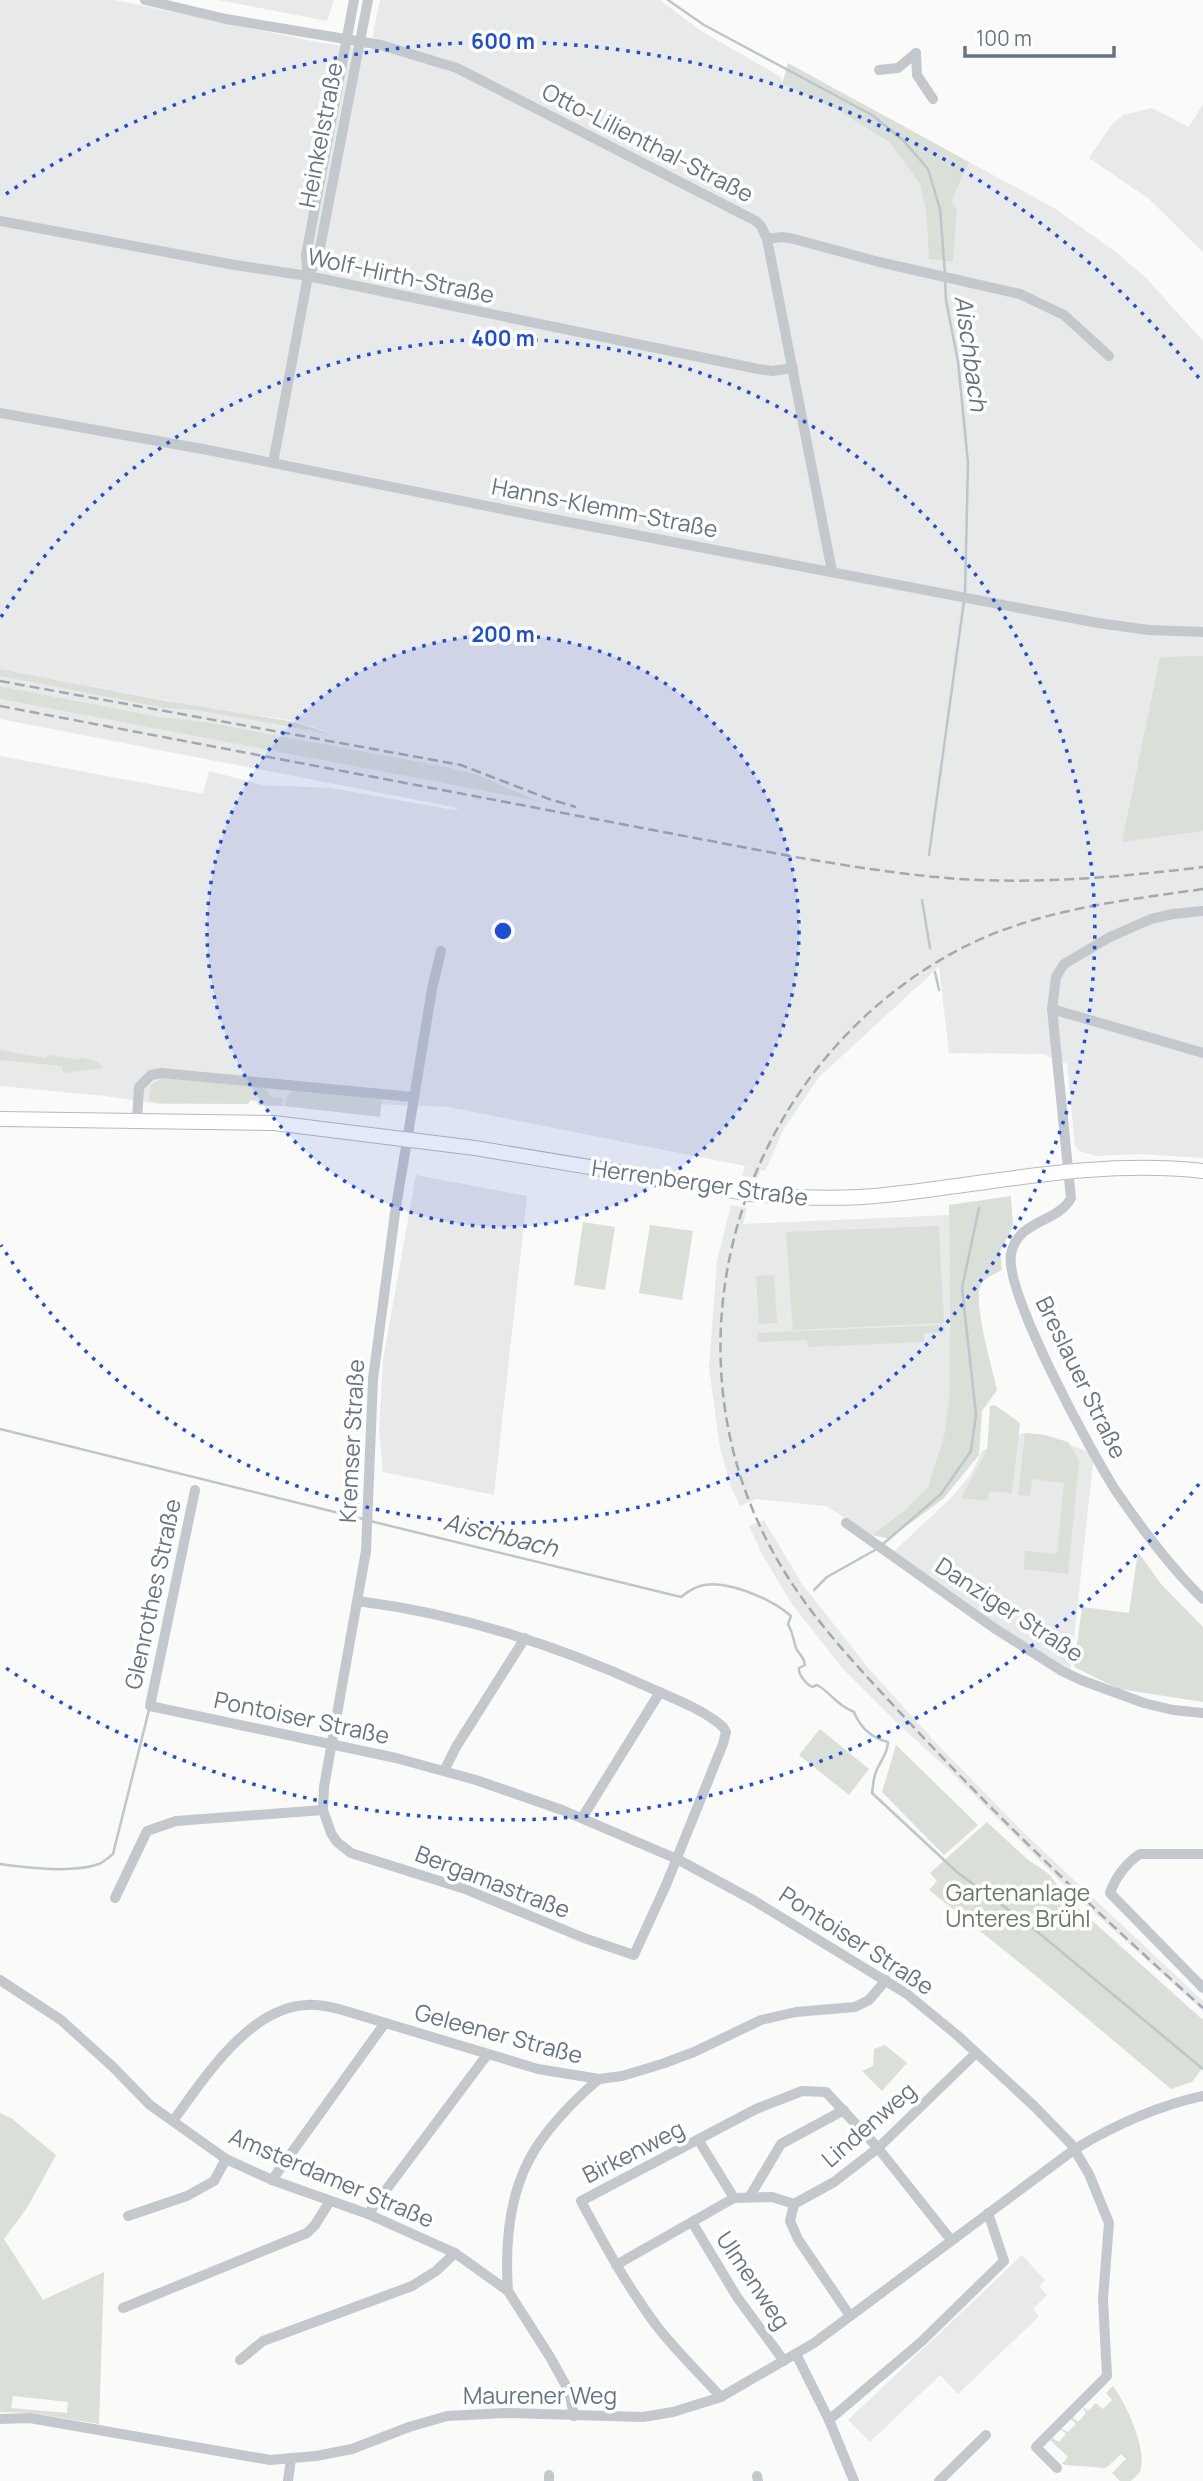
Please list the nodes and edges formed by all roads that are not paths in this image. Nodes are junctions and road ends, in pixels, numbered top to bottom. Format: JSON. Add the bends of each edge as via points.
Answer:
{"nodes":[{"id":1,"x":145,"y":0,"type":"edge"},
{"id":2,"x":354,"y":0,"type":"edge"},
{"id":3,"x":368,"y":0,"type":"edge"},
{"id":4,"x":346,"y":40,"type":"junction"},
{"id":5,"x":359,"y":42,"type":"junction"},
{"id":6,"x":879,"y":70,"type":"dead end"},
{"id":7,"x":933,"y":99,"type":"dead end"},
{"id":8,"x":0,"y":221,"type":"edge"},
{"id":9,"x":767,"y":239,"type":"junction"},
{"id":10,"x":308,"y":276,"type":"junction"},
{"id":11,"x":1109,"y":356,"type":"dead end"},
{"id":12,"x":793,"y":368,"type":"junction"},
{"id":13,"x":0,"y":413,"type":"edge"},
{"id":14,"x":273,"y":463,"type":"junction"},
{"id":15,"x":832,"y":572,"type":"junction"},
{"id":16,"x":1203,"y":632,"type":"edge"},
{"id":17,"x":1203,"y":911,"type":"edge"},
{"id":18,"x":441,"y":951,"type":"dead end"},
{"id":19,"x":1052,"y":1009,"type":"junction"},
{"id":20,"x":1203,"y":1053,"type":"edge"},
{"id":21,"x":413,"y":1097,"type":"junction"},
{"id":22,"x":0,"y":1119,"type":"edge"},
{"id":23,"x":137,"y":1121,"type":"junction"},
{"id":24,"x":407,"y":1138,"type":"junction"},
{"id":25,"x":1068,"y":1171,"type":"junction"},
{"id":26,"x":1203,"y":1171,"type":"edge"},
{"id":27,"x":195,"y":1490,"type":"dead end"},
{"id":28,"x":846,"y":1523,"type":"dead end"},
{"id":29,"x":1203,"y":1599,"type":"edge"},
{"id":30,"x":358,"y":1601,"type":"junction"},
{"id":31,"x":525,"y":1638,"type":"junction"},
{"id":32,"x":660,"y":1692,"type":"junction"},
{"id":33,"x":150,"y":1706,"type":"joint"},
{"id":34,"x":1203,"y":1713,"type":"edge"},
{"id":35,"x":330,"y":1744,"type":"junction"},
{"id":36,"x":444,"y":1771,"type":"junction"},
{"id":37,"x":324,"y":1810,"type":"junction"},
{"id":38,"x":582,"y":1818,"type":"junction"},
{"id":39,"x":1203,"y":1854,"type":"edge"},
{"id":40,"x":677,"y":1859,"type":"junction"},
{"id":41,"x":115,"y":1898,"type":"dead end"},
{"id":42,"x":0,"y":1980,"type":"edge"},
{"id":43,"x":886,"y":1980,"type":"junction"},
{"id":44,"x":1203,"y":1988,"type":"edge"},
{"id":45,"x":385,"y":2023,"type":"junction"},
{"id":46,"x":976,"y":2053,"type":"junction"},
{"id":47,"x":487,"y":2054,"type":"junction"},
{"id":48,"x":599,"y":2080,"type":"junction"},
{"id":49,"x":1203,"y":2096,"type":"edge"},
{"id":50,"x":844,"y":2110,"type":"junction"},
{"id":51,"x":173,"y":2121,"type":"junction"},
{"id":52,"x":699,"y":2141,"type":"junction"},
{"id":53,"x":877,"y":2148,"type":"junction"},
{"id":54,"x":1075,"y":2149,"type":"junction"},
{"id":55,"x":226,"y":2159,"type":"junction"},
{"id":56,"x":272,"y":2180,"type":"junction"},
{"id":57,"x":750,"y":2196,"type":"junction"},
{"id":58,"x":734,"y":2198,"type":"junction"},
{"id":59,"x":330,"y":2201,"type":"junction"},
{"id":60,"x":794,"y":2204,"type":"junction"},
{"id":61,"x":988,"y":2213,"type":"junction"},
{"id":62,"x":368,"y":2214,"type":"junction"},
{"id":63,"x":128,"y":2216,"type":"dead end"},
{"id":64,"x":692,"y":2222,"type":"junction"},
{"id":65,"x":951,"y":2240,"type":"junction"},
{"id":66,"x":455,"y":2253,"type":"junction"},
{"id":67,"x":616,"y":2265,"type":"junction"},
{"id":68,"x":508,"y":2291,"type":"junction"},
{"id":69,"x":122,"y":2308,"type":"dead end"},
{"id":70,"x":850,"y":2316,"type":"junction"},
{"id":71,"x":796,"y":2354,"type":"junction"},
{"id":72,"x":240,"y":2360,"type":"dead end"},
{"id":73,"x":784,"y":2361,"type":"junction"},
{"id":74,"x":721,"y":2397,"type":"junction"},
{"id":75,"x":575,"y":2417,"type":"junction"},
{"id":76,"x":0,"y":2419,"type":"edge"},
{"id":77,"x":829,"y":2420,"type":"junction"},
{"id":78,"x":986,"y":2435,"type":"dead end"},
{"id":79,"x":291,"y":2459,"type":"junction"},
{"id":80,"x":1057,"y":2468,"type":"dead end"},
{"id":81,"x":288,"y":2481,"type":"edge"},
{"id":82,"x":854,"y":2481,"type":"edge"},
{"id":83,"x":939,"y":2481,"type":"edge"}],
"edges":[{"from":1,"to":4,"type":"street","name":"Otto-Lilienthal-Straße"},
{"from":2,"to":4,"type":"street","name":"Heinkelstraße"},
{"from":3,"to":5,"type":"street","name":"Heinkelstraße"},
{"from":4,"to":5,"type":"street","name":"Otto-Lilienthal-Straße"},
{"from":4,"to":10,"type":"street","name":"Heinkelstraße","via":[[306,255]]},
{"from":5,"to":9,"type":"street","name":"Otto-Lilienthal-Straße","via":[[467,73],[756,221]]},
{"from":5,"to":10,"type":"street","name":"Heinkelstraße","via":[[318,258]]},
{"from":6,"to":7,"type":"street","via":[[898,68],[916,54],[917,75]]},
{"from":8,"to":10,"type":"street","name":"Wolf-Hirth-Straße"},
{"from":9,"to":11,"type":"street","via":[[794,239],[1020,293],[1049,306]]},
{"from":9,"to":12,"type":"street"},
{"from":10,"to":12,"type":"street","name":"Wolf-Hirth-Straße","via":[[758,369]]},
{"from":10,"to":14,"type":"street","name":"Heinkelstraße"},
{"from":12,"to":15,"type":"street"},
{"from":13,"to":14,"type":"street","name":"Hanns-Klemm-Straße"},
{"from":14,"to":15,"type":"street","name":"Hanns-Klemm-Straße"},
{"from":15,"to":16,"type":"street","name":"Hanns-Klemm-Straße","via":[[1139,629]]},
{"from":17,"to":19,"type":"street","via":[[1152,919],[1064,964],[1056,977]]},
{"from":18,"to":21,"type":"street"},
{"from":19,"to":20,"type":"street"},
{"from":19,"to":25,"type":"street"},
{"from":21,"to":23,"type":"street","via":[[161,1073],[151,1075],[139,1087]]},
{"from":21,"to":24,"type":"street"},
{"from":22,"to":23,"type":"main road","name":"Herrenberger Straße"},
{"from":23,"to":24,"type":"main road","name":"Herrenberger Straße","via":[[274,1123]]},
{"from":24,"to":25,"type":"main road","name":"Herrenberger Straße","via":[[792,1197],[883,1195]]},
{"from":24,"to":30,"type":"street","name":"Kremser Straße","via":[[373,1379],[369,1514]]},
{"from":25,"to":26,"type":"main road","name":"Herrenberger Straße","via":[[1132,1167]]},
{"from":25,"to":29,"type":"street","name":"Breslauer Straße","via":[[1071,1191],[1066,1206],[1022,1234],[1011,1253],[1014,1278],[1031,1330],[1108,1479],[1179,1576]]},
{"from":27,"to":33,"type":"street","name":"Glenrothes Straße"},
{"from":28,"to":34,"type":"street","name":"Danziger Straße","via":[[1062,1671],[1144,1703]]},
{"from":30,"to":31,"type":"street","via":[[426,1612]]},
{"from":30,"to":35,"type":"street","name":"Kremser Straße"},
{"from":31,"to":32,"type":"street"},
{"from":31,"to":36,"type":"street"},
{"from":32,"to":38,"type":"street"},
{"from":32,"to":40,"type":"street","via":[[726,1732]]},
{"from":33,"to":35,"type":"street","name":"Pontoiser Straße"},
{"from":35,"to":36,"type":"street","name":"Pontoiser Straße"},
{"from":35,"to":37,"type":"street","name":"Bergamastraße"},
{"from":36,"to":38,"type":"street","name":"Pontoiser Straße"},
{"from":37,"to":40,"type":"street","name":"Bergamastraße","via":[[331,1833],[351,1853],[466,1889],[634,1955]]},
{"from":37,"to":41,"type":"street","via":[[176,1821],[147,1831]]},
{"from":38,"to":40,"type":"street","name":"Pontoiser Straße"},
{"from":39,"to":44,"type":"street","via":[[1140,1854],[1110,1893]]},
{"from":40,"to":43,"type":"street","name":"Pontoiser Straße","via":[[776,1912]]},
{"from":42,"to":51,"type":"street","name":"Amsterdamer Straße","via":[[61,2020],[150,2105]]},
{"from":43,"to":46,"type":"street","name":"Pontoiser Straße"},
{"from":43,"to":48,"type":"street","name":"Geleener Straße","via":[[869,2000],[855,2007],[761,2020],[662,2064]]},
{"from":45,"to":47,"type":"street","name":"Geleener Straße"},
{"from":45,"to":51,"type":"street","name":"Geleener Straße","via":[[307,2004],[263,2018],[234,2043]]},
{"from":45,"to":56,"type":"street"},
{"from":46,"to":53,"type":"street","name":"Lindenweg"},
{"from":46,"to":54,"type":"street","name":"Pontoiser Straße"},
{"from":47,"to":48,"type":"street","name":"Geleener Straße"},
{"from":47,"to":62,"type":"street"},
{"from":48,"to":68,"type":"street","via":[[552,2127],[529,2160],[513,2205],[506,2257]]},
{"from":49,"to":54,"type":"street","name":"Maurener Weg","via":[[1144,2114]]},
{"from":50,"to":52,"type":"street","name":"Birkenweg","via":[[826,2092],[802,2091],[756,2109]]},
{"from":50,"to":53,"type":"street","name":"Birkenweg"},
{"from":50,"to":57,"type":"street","via":[[781,2144]]},
{"from":51,"to":55,"type":"street","name":"Amsterdamer Straße"},
{"from":52,"to":58,"type":"street"},
{"from":52,"to":67,"type":"street","name":"Birkenweg","via":[[581,2201]]},
{"from":53,"to":60,"type":"street","name":"Lindenweg","via":[[834,2182]]},
{"from":53,"to":65,"type":"street","name":"Birkenweg"},
{"from":54,"to":61,"type":"street","name":"Maurener Weg"},
{"from":54,"to":80,"type":"street","name":"Pontoiser Straße","via":[[1109,2223],[1103,2299],[1107,2376],[1036,2447]]},
{"from":55,"to":56,"type":"street","name":"Amsterdamer Straße"},
{"from":55,"to":63,"type":"street","via":[[214,2181],[187,2196]]},
{"from":56,"to":59,"type":"street","name":"Amsterdamer Straße"},
{"from":57,"to":58,"type":"street"},
{"from":57,"to":60,"type":"street"},
{"from":58,"to":64,"type":"street"},
{"from":59,"to":62,"type":"street","name":"Amsterdamer Straße"},
{"from":59,"to":69,"type":"street","via":[[307,2233]]},
{"from":60,"to":70,"type":"street","via":[[790,2221],[798,2239]]},
{"from":61,"to":65,"type":"street","name":"Maurener Weg"},
{"from":61,"to":77,"type":"street","via":[[1004,2261],[921,2342]]},
{"from":62,"to":66,"type":"street","name":"Amsterdamer Straße"},
{"from":64,"to":67,"type":"street"},
{"from":64,"to":73,"type":"street","name":"Ulmenweg","via":[[737,2297]]},
{"from":65,"to":70,"type":"street","name":"Maurener Weg"},
{"from":66,"to":68,"type":"street","name":"Amsterdamer Straße"},
{"from":66,"to":72,"type":"street","via":[[412,2286],[263,2341]]},
{"from":67,"to":74,"type":"street","name":"Birkenweg","via":[[656,2324]]},
{"from":68,"to":75,"type":"street","name":"Amsterdamer Straße","via":[[569,2391]]},
{"from":70,"to":71,"type":"street","name":"Maurener Weg"},
{"from":71,"to":73,"type":"street","name":"Maurener Weg"},
{"from":71,"to":77,"type":"street"},
{"from":73,"to":74,"type":"street","name":"Maurener Weg"},
{"from":74,"to":75,"type":"street","name":"Maurener Weg","via":[[643,2417]]},
{"from":75,"to":79,"type":"street","name":"Maurener Weg","via":[[447,2416],[352,2449]]},
{"from":76,"to":79,"type":"street","name":"Maurener Weg","via":[[30,2418],[254,2458]]},
{"from":77,"to":82,"type":"street"},
{"from":78,"to":83,"type":"street"},
{"from":79,"to":81,"type":"street"}]}
